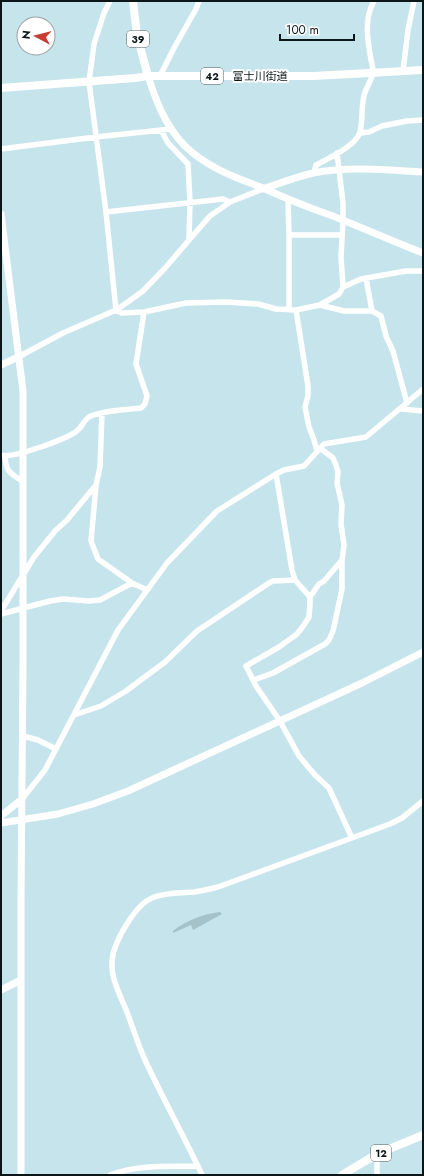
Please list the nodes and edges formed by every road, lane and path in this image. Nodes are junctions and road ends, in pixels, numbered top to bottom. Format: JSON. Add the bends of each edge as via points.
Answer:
{"nodes":[{"id":1,"x":110,"y":1,"type":"edge"},
{"id":2,"x":133,"y":1,"type":"edge"},
{"id":3,"x":138,"y":1,"type":"edge"},
{"id":4,"x":199,"y":1,"type":"edge"},
{"id":5,"x":374,"y":1,"type":"edge"},
{"id":6,"x":414,"y":1,"type":"edge"},
{"id":7,"x":423,"y":70,"type":"edge"},
{"id":8,"x":403,"y":71,"type":"junction"},
{"id":9,"x":373,"y":72,"type":"junction"},
{"id":10,"x":148,"y":76,"type":"junction"},
{"id":11,"x":160,"y":76,"type":"junction"},
{"id":12,"x":89,"y":82,"type":"junction"},
{"id":13,"x":1,"y":88,"type":"edge"},
{"id":14,"x":423,"y":120,"type":"edge"},
{"id":15,"x":171,"y":129,"type":"junction"},
{"id":16,"x":161,"y":130,"type":"junction"},
{"id":17,"x":360,"y":133,"type":"junction"},
{"id":18,"x":96,"y":136,"type":"junction"},
{"id":19,"x":1,"y":148,"type":"edge"},
{"id":20,"x":338,"y":153,"type":"junction"},
{"id":21,"x":339,"y":170,"type":"junction"},
{"id":22,"x":423,"y":172,"type":"edge"},
{"id":23,"x":314,"y":173,"type":"junction"},
{"id":24,"x":263,"y":189,"type":"junction"},
{"id":25,"x":288,"y":199,"type":"junction"},
{"id":26,"x":190,"y":202,"type":"junction"},
{"id":27,"x":230,"y":202,"type":"junction"},
{"id":28,"x":106,"y":212,"type":"junction"},
{"id":29,"x":1,"y":214,"type":"edge"},
{"id":30,"x":343,"y":220,"type":"junction"},
{"id":31,"x":289,"y":235,"type":"junction"},
{"id":32,"x":342,"y":235,"type":"junction"},
{"id":33,"x":3,"y":239,"type":"edge"},
{"id":34,"x":189,"y":240,"type":"junction"},
{"id":35,"x":423,"y":252,"type":"edge"},
{"id":36,"x":423,"y":271,"type":"edge"},
{"id":37,"x":366,"y":278,"type":"junction"},
{"id":38,"x":343,"y":287,"type":"junction"},
{"id":39,"x":320,"y":305,"type":"junction"},
{"id":40,"x":289,"y":309,"type":"junction"},
{"id":41,"x":116,"y":310,"type":"junction"},
{"id":42,"x":296,"y":310,"type":"junction"},
{"id":43,"x":372,"y":311,"type":"junction"},
{"id":44,"x":144,"y":312,"type":"junction"},
{"id":45,"x":20,"y":356,"type":"junction"},
{"id":46,"x":1,"y":365,"type":"edge"},
{"id":47,"x":423,"y":389,"type":"edge"},
{"id":48,"x":407,"y":403,"type":"junction"},
{"id":49,"x":401,"y":408,"type":"junction"},
{"id":50,"x":423,"y":411,"type":"edge"},
{"id":51,"x":102,"y":413,"type":"junction"},
{"id":52,"x":318,"y":449,"type":"junction"},
{"id":53,"x":23,"y":453,"type":"junction"},
{"id":54,"x":3,"y":455,"type":"edge"},
{"id":55,"x":276,"y":474,"type":"junction"},
{"id":56,"x":23,"y":482,"type":"junction"},
{"id":57,"x":96,"y":485,"type":"junction"},
{"id":58,"x":342,"y":560,"type":"junction"},
{"id":59,"x":23,"y":574,"type":"junction"},
{"id":60,"x":295,"y":580,"type":"junction"},
{"id":61,"x":132,"y":583,"type":"junction"},
{"id":62,"x":148,"y":590,"type":"junction"},
{"id":63,"x":310,"y":597,"type":"junction"},
{"id":64,"x":23,"y":608,"type":"junction"},
{"id":65,"x":1,"y":611,"type":"edge"},
{"id":66,"x":1,"y":614,"type":"edge"},
{"id":67,"x":423,"y":652,"type":"edge"},
{"id":68,"x":254,"y":680,"type":"junction"},
{"id":69,"x":74,"y":715,"type":"junction"},
{"id":70,"x":280,"y":721,"type":"junction"},
{"id":71,"x":23,"y":736,"type":"junction"},
{"id":72,"x":56,"y":749,"type":"junction"},
{"id":73,"x":22,"y":799,"type":"junction"},
{"id":74,"x":423,"y":801,"type":"edge"},
{"id":75,"x":1,"y":816,"type":"edge"},
{"id":76,"x":22,"y":820,"type":"junction"},
{"id":77,"x":1,"y":823,"type":"edge"},
{"id":78,"x":352,"y":838,"type":"junction"},
{"id":79,"x":21,"y":980,"type":"junction"},
{"id":80,"x":1,"y":990,"type":"edge"},
{"id":81,"x":423,"y":1135,"type":"edge"},
{"id":82,"x":377,"y":1154,"type":"junction"},
{"id":83,"x":198,"y":1166,"type":"junction"},
{"id":84,"x":21,"y":1175,"type":"edge"},
{"id":85,"x":110,"y":1175,"type":"edge"},
{"id":86,"x":202,"y":1175,"type":"edge"},
{"id":87,"x":342,"y":1175,"type":"edge"},
{"id":88,"x":377,"y":1175,"type":"edge"}],
"edges":[{"from":1,"to":12,"type":"street","via":[[94,44]]},
{"from":2,"to":10,"type":"main road","number":"39","via":[[137,35]]},
{"from":3,"to":10,"type":"main road","number":"39"},
{"from":4,"to":11,"type":"street"},
{"from":5,"to":9,"type":"street","via":[[367,30]]},
{"from":6,"to":8,"type":"street"},
{"from":7,"to":8,"type":"main road","name":"富士川街道","number":"42"},
{"from":8,"to":9,"type":"main road","name":"富士川街道","number":"42"},
{"from":9,"to":11,"type":"main road","name":"富士川街道","number":"42","via":[[314,76]]},
{"from":9,"to":17,"type":"street","via":[[364,95]]},
{"from":10,"to":11,"type":"main road","name":"富士川街道","number":"42"},
{"from":10,"to":12,"type":"main road","name":"富士川街道","number":"42"},
{"from":10,"to":15,"type":"street","via":[[158,105]]},
{"from":12,"to":13,"type":"main road","name":"富士川街道","number":"42"},
{"from":12,"to":18,"type":"street"},
{"from":14,"to":17,"type":"street","via":[[382,126]]},
{"from":15,"to":16,"type":"street"},
{"from":15,"to":24,"type":"street","via":[[184,145],[208,164]]},
{"from":16,"to":18,"type":"street"},
{"from":16,"to":26,"type":"street","via":[[168,143],[188,164]]},
{"from":17,"to":20,"type":"street","via":[[355,141]]},
{"from":18,"to":19,"type":"street"},
{"from":18,"to":28,"type":"street"},
{"from":20,"to":21,"type":"street"},
{"from":20,"to":23,"type":"street","via":[[316,165]]},
{"from":21,"to":22,"type":"street","via":[[363,168]]},
{"from":21,"to":23,"type":"street"},
{"from":21,"to":30,"type":"street"},
{"from":23,"to":24,"type":"street"},
{"from":24,"to":25,"type":"street"},
{"from":24,"to":27,"type":"street"},
{"from":25,"to":30,"type":"street"},
{"from":25,"to":31,"type":"street"},
{"from":26,"to":27,"type":"street","via":[[223,199]]},
{"from":26,"to":28,"type":"street"},
{"from":26,"to":34,"type":"street"},
{"from":27,"to":34,"type":"street","via":[[210,216]]},
{"from":28,"to":41,"type":"street"},
{"from":29,"to":33,"type":"street"},
{"from":30,"to":32,"type":"street"},
{"from":30,"to":35,"type":"street"},
{"from":31,"to":32,"type":"street"},
{"from":31,"to":40,"type":"street"},
{"from":32,"to":38,"type":"street"},
{"from":33,"to":45,"type":"street"},
{"from":34,"to":41,"type":"street","via":[[144,291]]},
{"from":36,"to":37,"type":"street","via":[[406,271]]},
{"from":37,"to":38,"type":"street"},
{"from":37,"to":43,"type":"street"},
{"from":38,"to":39,"type":"street","via":[[339,294]]},
{"from":39,"to":42,"type":"street"},
{"from":39,"to":43,"type":"street","via":[[344,311]]},
{"from":40,"to":42,"type":"street"},
{"from":40,"to":44,"type":"street","via":[[226,302],[186,303]]},
{"from":41,"to":44,"type":"street","via":[[121,313]]},
{"from":41,"to":45,"type":"street","via":[[63,333]]},
{"from":42,"to":52,"type":"street","via":[[308,386],[305,407],[309,427]]},
{"from":43,"to":48,"type":"street","via":[[381,316]]},
{"from":44,"to":51,"type":"street","via":[[136,364],[147,396],[145,404],[141,408]]},
{"from":45,"to":46,"type":"street"},
{"from":45,"to":53,"type":"street"},
{"from":47,"to":48,"type":"street"},
{"from":48,"to":49,"type":"street"},
{"from":49,"to":50,"type":"street"},
{"from":49,"to":52,"type":"street","via":[[366,437],[324,444]]},
{"from":51,"to":53,"type":"street","via":[[89,416],[79,430],[71,435]]},
{"from":51,"to":57,"type":"street","via":[[100,467]]},
{"from":52,"to":55,"type":"street","via":[[304,466]]},
{"from":52,"to":58,"type":"street","via":[[333,458],[338,472],[344,545]]},
{"from":53,"to":54,"type":"street"},
{"from":53,"to":56,"type":"street"},
{"from":54,"to":56,"type":"street","via":[[9,472]]},
{"from":55,"to":60,"type":"street"},
{"from":55,"to":62,"type":"street","via":[[217,511],[167,562]]},
{"from":56,"to":59,"type":"street"},
{"from":57,"to":59,"type":"street","via":[[34,557]]},
{"from":57,"to":61,"type":"street","via":[[91,541],[98,559]]},
{"from":58,"to":63,"type":"street"},
{"from":58,"to":68,"type":"street","via":[[342,589],[329,640]]},
{"from":59,"to":64,"type":"street"},
{"from":59,"to":65,"type":"street"},
{"from":60,"to":63,"type":"street"},
{"from":60,"to":69,"type":"street","via":[[269,583],[197,632],[165,662],[126,691],[101,706]]},
{"from":61,"to":62,"type":"street"},
{"from":61,"to":64,"type":"street","via":[[100,600],[50,600]]},
{"from":62,"to":69,"type":"street","via":[[118,630]]},
{"from":63,"to":68,"type":"street","via":[[309,617],[297,634],[279,648],[246,666]]},
{"from":64,"to":66,"type":"street"},
{"from":64,"to":71,"type":"street"},
{"from":67,"to":70,"type":"street"},
{"from":68,"to":70,"type":"street"},
{"from":69,"to":72,"type":"street"},
{"from":70,"to":76,"type":"street","via":[[128,791],[58,814]]},
{"from":70,"to":78,"type":"street","via":[[299,756],[329,788]]},
{"from":71,"to":72,"type":"street"},
{"from":71,"to":73,"type":"street"},
{"from":72,"to":73,"type":"street","via":[[45,770]]},
{"from":73,"to":75,"type":"street"},
{"from":73,"to":76,"type":"street"},
{"from":74,"to":78,"type":"street","via":[[402,818]]},
{"from":76,"to":77,"type":"street"},
{"from":76,"to":79,"type":"street"},
{"from":78,"to":83,"type":"street","via":[[218,887],[152,898],[135,911],[117,942],[112,963],[118,990],[145,1059]]},
{"from":79,"to":80,"type":"street"},
{"from":79,"to":84,"type":"street"},
{"from":81,"to":82,"type":"main road","number":"12"},
{"from":82,"to":87,"type":"main road","number":"12"},
{"from":82,"to":88,"type":"street"},
{"from":83,"to":85,"type":"street","via":[[136,1168]]},
{"from":83,"to":86,"type":"street"}]}
